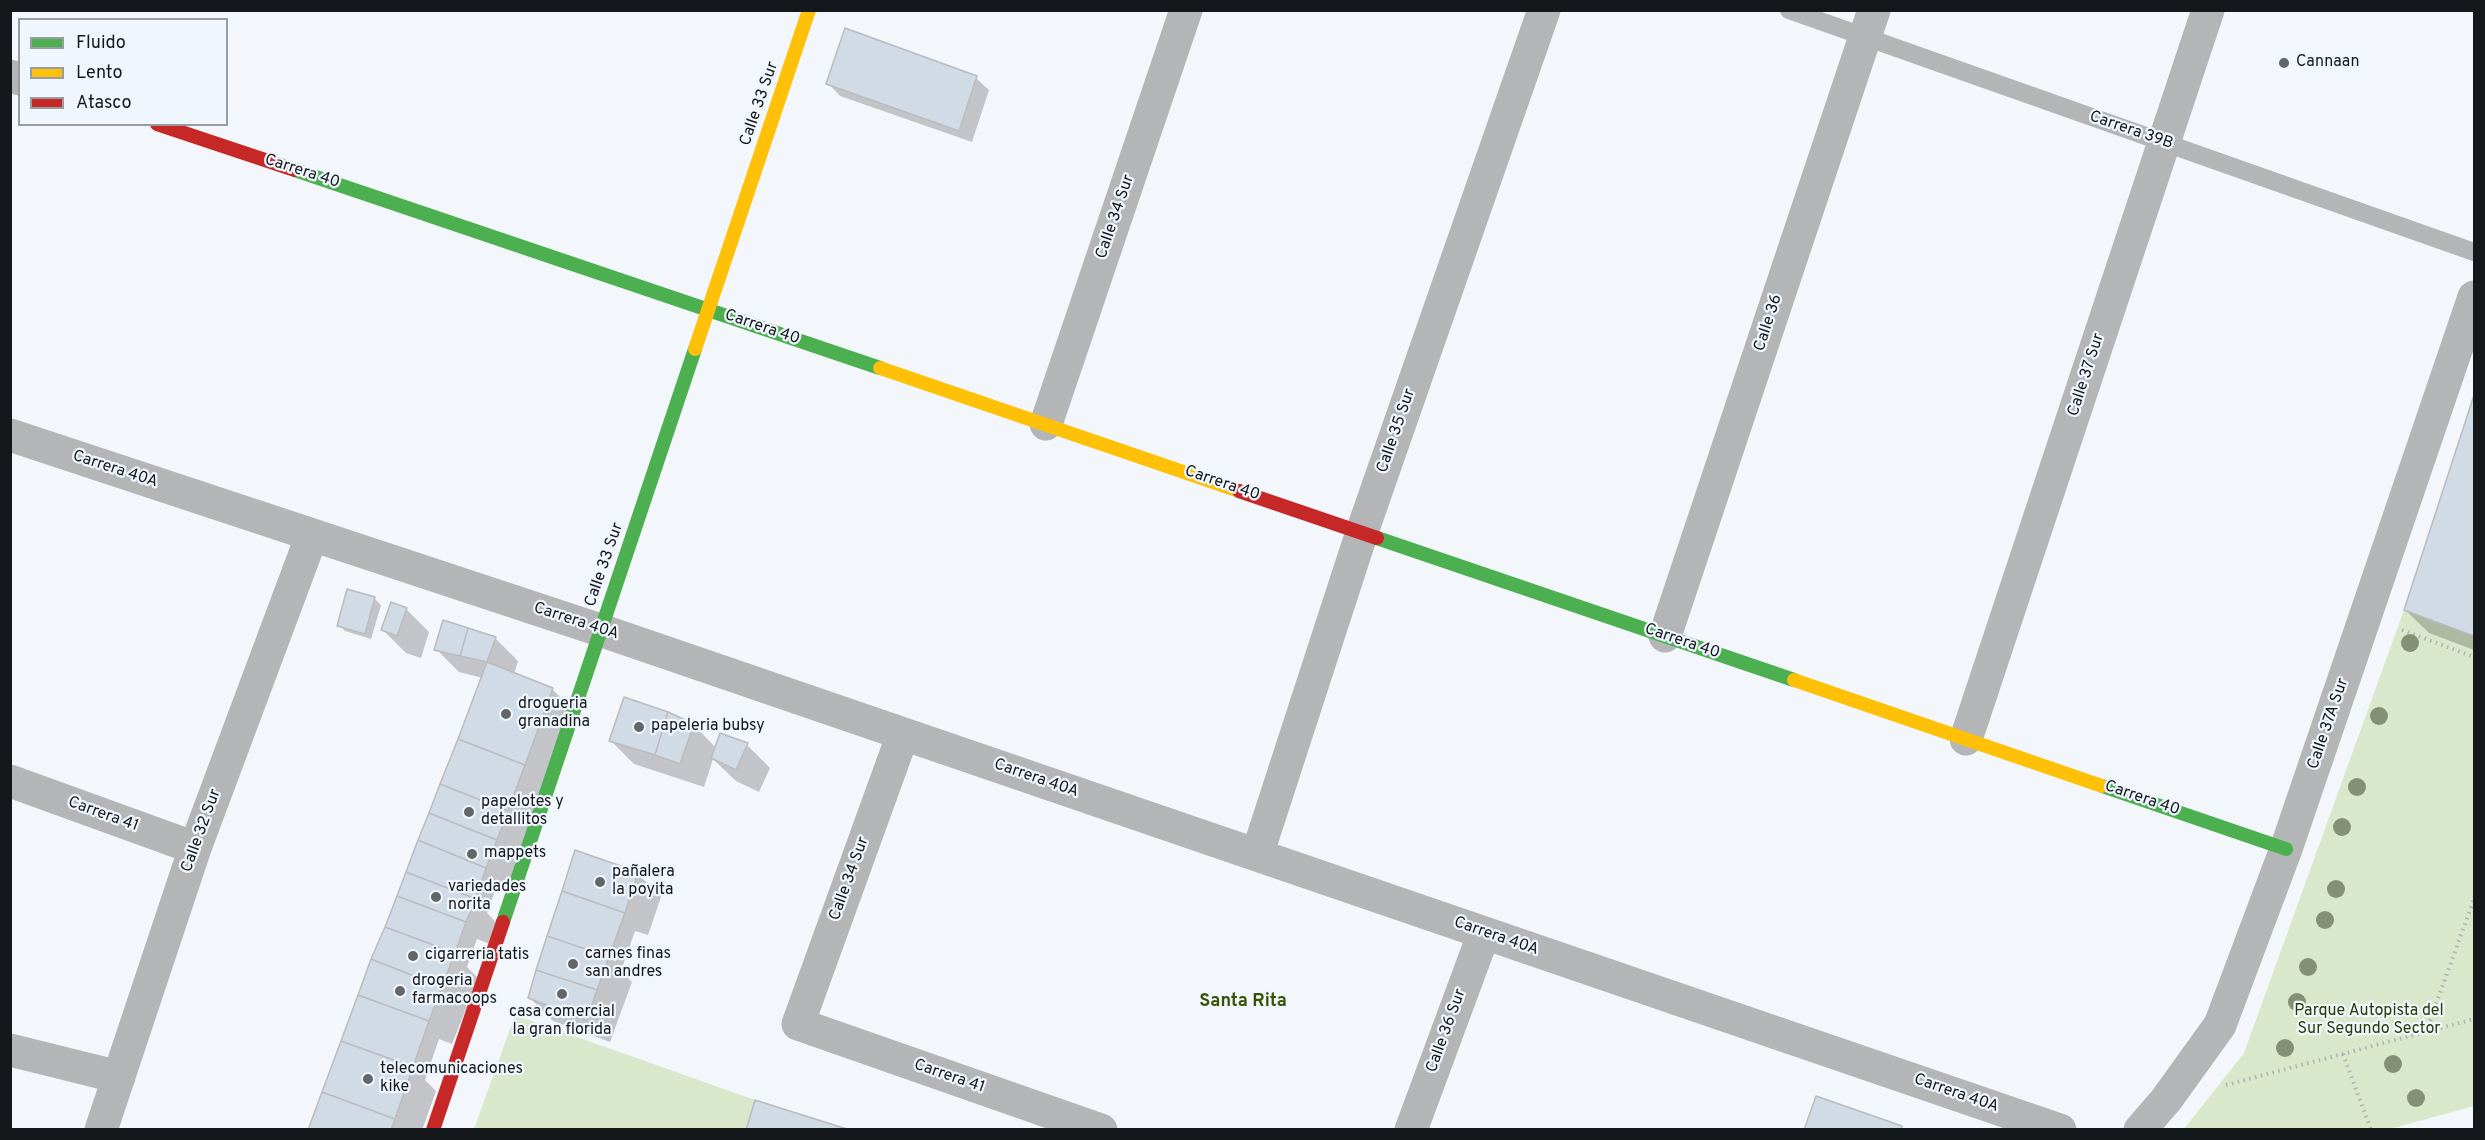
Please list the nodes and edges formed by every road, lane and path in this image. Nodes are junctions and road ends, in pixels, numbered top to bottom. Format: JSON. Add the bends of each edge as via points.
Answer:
{"nodes":[{"id":1,"x":809,"y":10,"type":"edge"},
{"id":2,"x":1186,"y":10,"type":"edge"},
{"id":3,"x":1544,"y":10,"type":"edge"},
{"id":4,"x":1788,"y":10,"type":"edge"},
{"id":5,"x":2208,"y":10,"type":"edge"},
{"id":6,"x":1869,"y":24,"type":"edge"},
{"id":7,"x":163,"y":126,"type":"edge"},
{"id":8,"x":2164,"y":143,"type":"junction"},
{"id":9,"x":2475,"y":252,"type":"edge"},
{"id":10,"x":2475,"y":297,"type":"edge"},
{"id":11,"x":709,"y":309,"type":"junction"},
{"id":12,"x":1046,"y":424,"type":"junction"},
{"id":13,"x":10,"y":435,"type":"edge"},
{"id":14,"x":1362,"y":532,"type":"junction"},
{"id":15,"x":312,"y":535,"type":"junction"},
{"id":16,"x":2366,"y":617,"type":"junction"},
{"id":17,"x":600,"y":630,"type":"junction"},
{"id":18,"x":1665,"y":636,"type":"junction"},
{"id":19,"x":2475,"y":657,"type":"edge"},
{"id":20,"x":903,"y":734,"type":"junction"},
{"id":21,"x":1966,"y":739,"type":"junction"},
{"id":22,"x":10,"y":781,"type":"edge"},
{"id":23,"x":195,"y":848,"type":"junction"},
{"id":24,"x":2286,"y":849,"type":"junction"},
{"id":25,"x":1257,"y":855,"type":"junction"},
{"id":26,"x":2475,"y":899,"type":"edge"},
{"id":27,"x":1484,"y":933,"type":"junction"},
{"id":28,"x":2475,"y":1019,"type":"edge"},
{"id":29,"x":798,"y":1024,"type":"joint"},
{"id":30,"x":2426,"y":1032,"type":"junction"},
{"id":31,"x":10,"y":1050,"type":"edge"},
{"id":32,"x":2343,"y":1054,"type":"junction"},
{"id":33,"x":119,"y":1077,"type":"junction"},
{"id":34,"x":2166,"y":1100,"type":"junction"},
{"id":35,"x":101,"y":1130,"type":"edge"},
{"id":36,"x":433,"y":1130,"type":"edge"},
{"id":37,"x":1101,"y":1130,"type":"edge"},
{"id":38,"x":1411,"y":1130,"type":"edge"},
{"id":39,"x":2060,"y":1130,"type":"edge"},
{"id":40,"x":2140,"y":1130,"type":"edge"},
{"id":41,"x":2371,"y":1130,"type":"edge"}],
"edges":[{"from":1,"to":11,"type":"street","name":"Calle 33 Sur"},
{"from":2,"to":12,"type":"street","name":"Calle 34 Sur"},
{"from":3,"to":14,"type":"street","name":"Calle 35 Sur"},
{"from":4,"to":6,"type":"lane","name":"Carrera 39B"},
{"from":5,"to":8,"type":"street","name":"Calle 37 Sur"},
{"from":6,"to":8,"type":"lane","name":"Carrera 39B"},
{"from":6,"to":18,"type":"street","name":"Calle 36"},
{"from":7,"to":11,"type":"street","name":"Carrera 40"},
{"from":8,"to":9,"type":"lane","name":"Carrera 39B"},
{"from":8,"to":21,"type":"street","name":"Calle 37 Sur"},
{"from":10,"to":16,"type":"street","name":"Calle 37A Sur"},
{"from":11,"to":12,"type":"street","name":"Carrera 40"},
{"from":11,"to":17,"type":"street","name":"Calle 33 Sur"},
{"from":12,"to":14,"type":"street","name":"Carrera 40"},
{"from":13,"to":15,"type":"street","name":"Carrera 40A"},
{"from":14,"to":18,"type":"street","name":"Carrera 40"},
{"from":14,"to":25,"type":"street","name":"Calle 35 Sur"},
{"from":15,"to":17,"type":"street","name":"Carrera 40A"},
{"from":15,"to":23,"type":"street","name":"Calle 32 Sur"},
{"from":16,"to":19,"type":"path"},
{"from":16,"to":24,"type":"street","name":"Calle 37A Sur"},
{"from":17,"to":20,"type":"street","name":"Carrera 40A"},
{"from":17,"to":36,"type":"street","name":"Calle 33 Sur"},
{"from":18,"to":21,"type":"street","name":"Carrera 40"},
{"from":20,"to":25,"type":"street","name":"Carrera 40A"},
{"from":20,"to":29,"type":"street","name":"Calle 34 Sur"},
{"from":21,"to":24,"type":"street","name":"Carrera 40"},
{"from":22,"to":23,"type":"street","name":"Carrera 41"},
{"from":23,"to":33,"type":"street","name":"Calle 32 Sur"},
{"from":24,"to":34,"type":"street","name":"Calle 37A Sur","via":[[2220,1025]]},
{"from":25,"to":27,"type":"street","name":"Carrera 40A"},
{"from":26,"to":30,"type":"path"},
{"from":27,"to":38,"type":"street","name":"Calle 36 Sur"},
{"from":27,"to":39,"type":"street","name":"Carrera 40A"},
{"from":28,"to":30,"type":"path"},
{"from":29,"to":37,"type":"street","name":"Carrera 41"},
{"from":30,"to":32,"type":"path"},
{"from":31,"to":33,"type":"street"},
{"from":32,"to":34,"type":"path"},
{"from":32,"to":41,"type":"path"},
{"from":33,"to":35,"type":"street","name":"Calle 32 Sur"},
{"from":34,"to":40,"type":"street","name":"Calle 37A Sur"}]}
